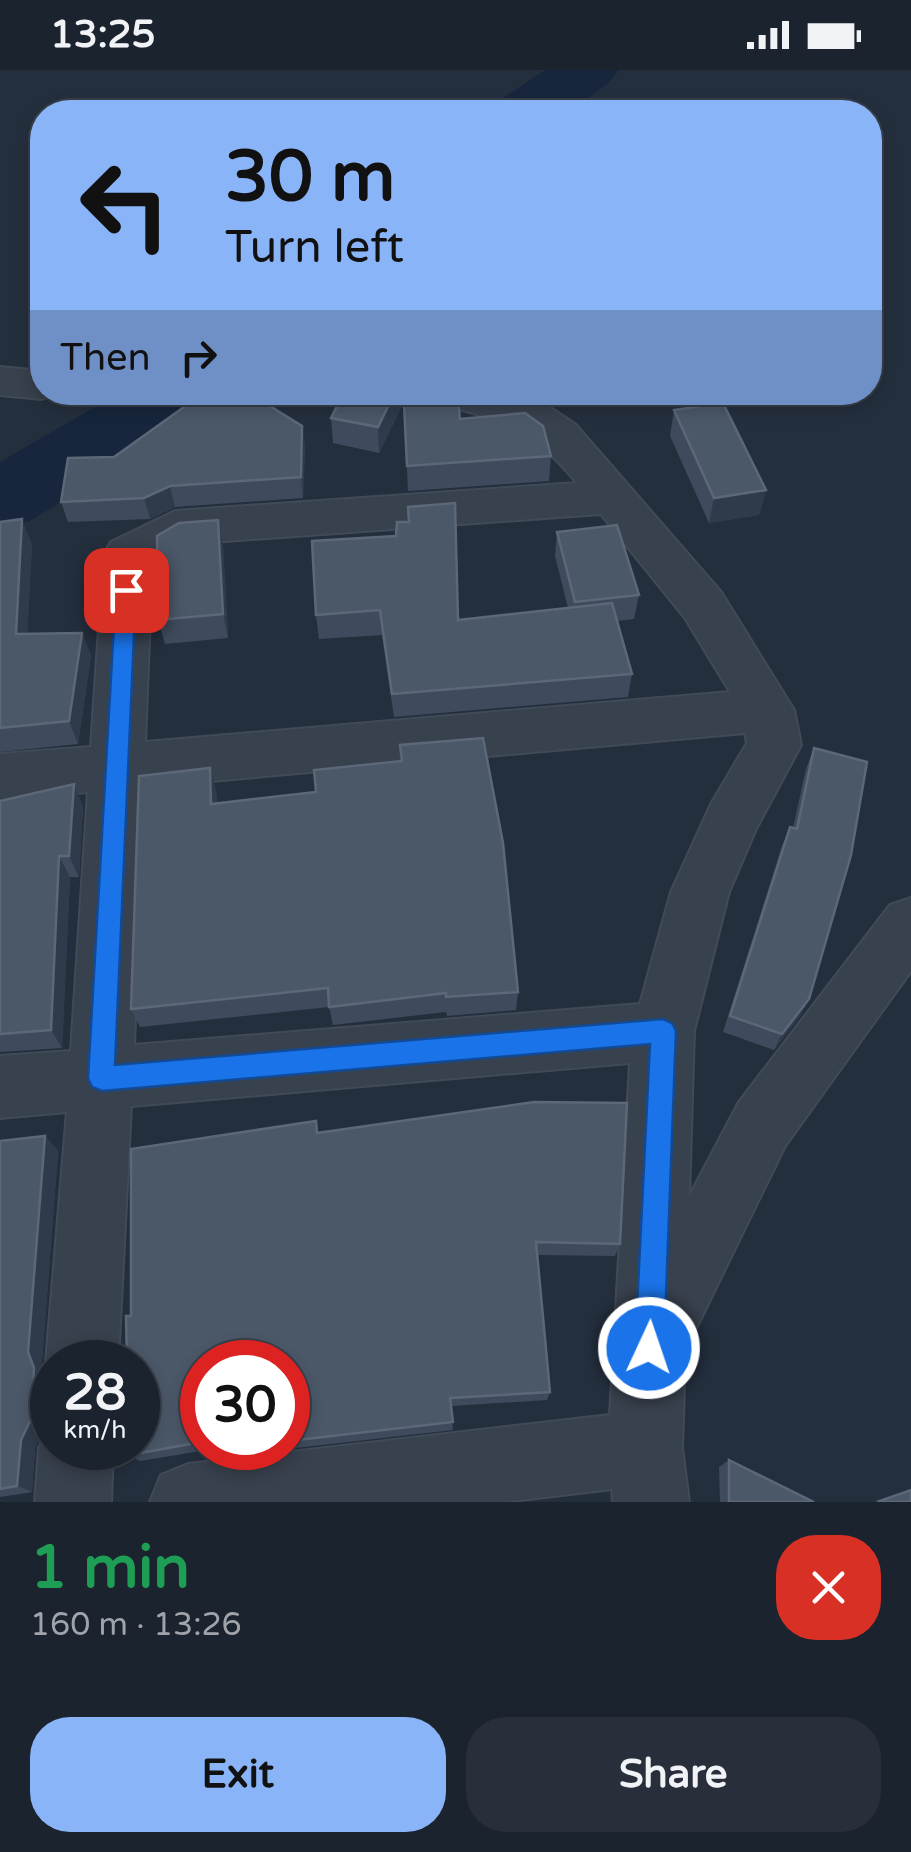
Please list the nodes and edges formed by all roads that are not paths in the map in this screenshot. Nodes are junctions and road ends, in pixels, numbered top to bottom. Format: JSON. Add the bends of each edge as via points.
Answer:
{"nodes":[{"id":1,"x":0,"y":381,"type":"edge"},
{"id":2,"x":30,"y":385,"type":"edge"},
{"id":3,"x":499,"y":405,"type":"edge"},
{"id":4,"x":613,"y":497,"type":"junction"},
{"id":5,"x":768,"y":710,"type":"junction"},
{"id":6,"x":117,"y":767,"type":"junction"},
{"id":7,"x":0,"y":777,"type":"edge"},
{"id":8,"x":911,"y":924,"type":"edge"},
{"id":9,"x":663,"y":1031,"type":"junction"},
{"id":10,"x":102,"y":1078,"type":"junction"},
{"id":11,"x":0,"y":1088,"type":"edge"},
{"id":12,"x":84,"y":1340,"type":"edge"},
{"id":13,"x":649,"y":1348,"type":"junction"},
{"id":14,"x":75,"y":1470,"type":"edge"},
{"id":15,"x":648,"y":1475,"type":"edge"},
{"id":16,"x":73,"y":1502,"type":"edge"},
{"id":17,"x":188,"y":1502,"type":"edge"}],
"edges":[{"from":1,"to":2,"type":"street"},
{"from":3,"to":4,"type":"street","via":[[535,414],[565,436]]},
{"from":4,"to":5,"type":"street","via":[[703,605]]},
{"from":4,"to":6,"type":"street","via":[[175,528],[128,554]]},
{"from":5,"to":6,"type":"street"},
{"from":5,"to":9,"type":"street","via":[[774,745],[700,892]]},
{"from":6,"to":7,"type":"street"},
{"from":6,"to":10,"type":"street"},
{"from":8,"to":13,"type":"street","via":[[762,1124]]},
{"from":9,"to":10,"type":"street"},
{"from":9,"to":13,"type":"street"},
{"from":10,"to":11,"type":"street"},
{"from":10,"to":12,"type":"street"},
{"from":13,"to":15,"type":"street"},
{"from":14,"to":16,"type":"street"},
{"from":15,"to":17,"type":"street"}]}
